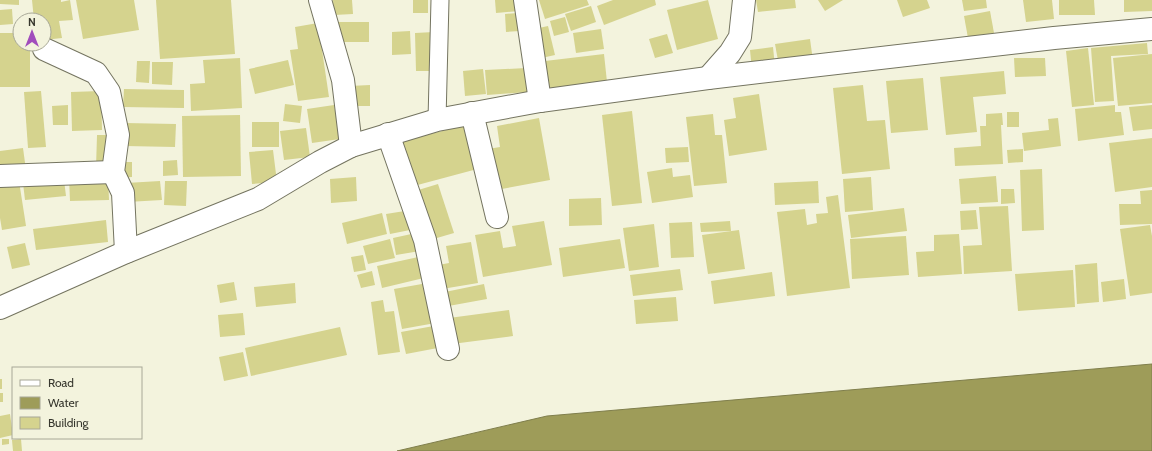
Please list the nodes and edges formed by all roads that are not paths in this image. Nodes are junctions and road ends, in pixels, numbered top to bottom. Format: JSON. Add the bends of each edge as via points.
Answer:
{"nodes":[{"id":1,"x":320,"y":0,"type":"edge"},
{"id":2,"x":440,"y":0,"type":"edge"},
{"id":3,"x":525,"y":0,"type":"edge"},
{"id":4,"x":744,"y":0,"type":"edge"},
{"id":5,"x":1152,"y":28,"type":"edge"},
{"id":6,"x":50,"y":52,"type":"edge"},
{"id":7,"x":708,"y":78,"type":"junction"},
{"id":8,"x":540,"y":101,"type":"junction"},
{"id":9,"x":472,"y":113,"type":"junction"},
{"id":10,"x":437,"y":120,"type":"junction"},
{"id":11,"x":388,"y":134,"type":"junction"},
{"id":12,"x":351,"y":146,"type":"junction"},
{"id":13,"x":113,"y":172,"type":"junction"},
{"id":14,"x":0,"y":176,"type":"edge"},
{"id":15,"x":497,"y":217,"type":"dead end"},
{"id":16,"x":126,"y":252,"type":"junction"},
{"id":17,"x":0,"y":308,"type":"edge"},
{"id":18,"x":448,"y":349,"type":"dead end"}],
"edges":[{"from":1,"to":12,"type":"street","via":[[343,80]]},
{"from":2,"to":10,"type":"lane"},
{"from":3,"to":8,"type":"street"},
{"from":4,"to":7,"type":"street","via":[[740,37]]},
{"from":5,"to":7,"type":"street"},
{"from":6,"to":13,"type":"street","via":[[96,73],[109,92],[118,135]]},
{"from":7,"to":8,"type":"street"},
{"from":8,"to":9,"type":"street"},
{"from":9,"to":10,"type":"street"},
{"from":9,"to":15,"type":"street"},
{"from":10,"to":11,"type":"street"},
{"from":11,"to":12,"type":"street"},
{"from":11,"to":18,"type":"street","via":[[425,240]]},
{"from":12,"to":16,"type":"street","via":[[258,199]]},
{"from":13,"to":14,"type":"street"},
{"from":13,"to":16,"type":"street","via":[[123,193]]},
{"from":16,"to":17,"type":"street"}]}
